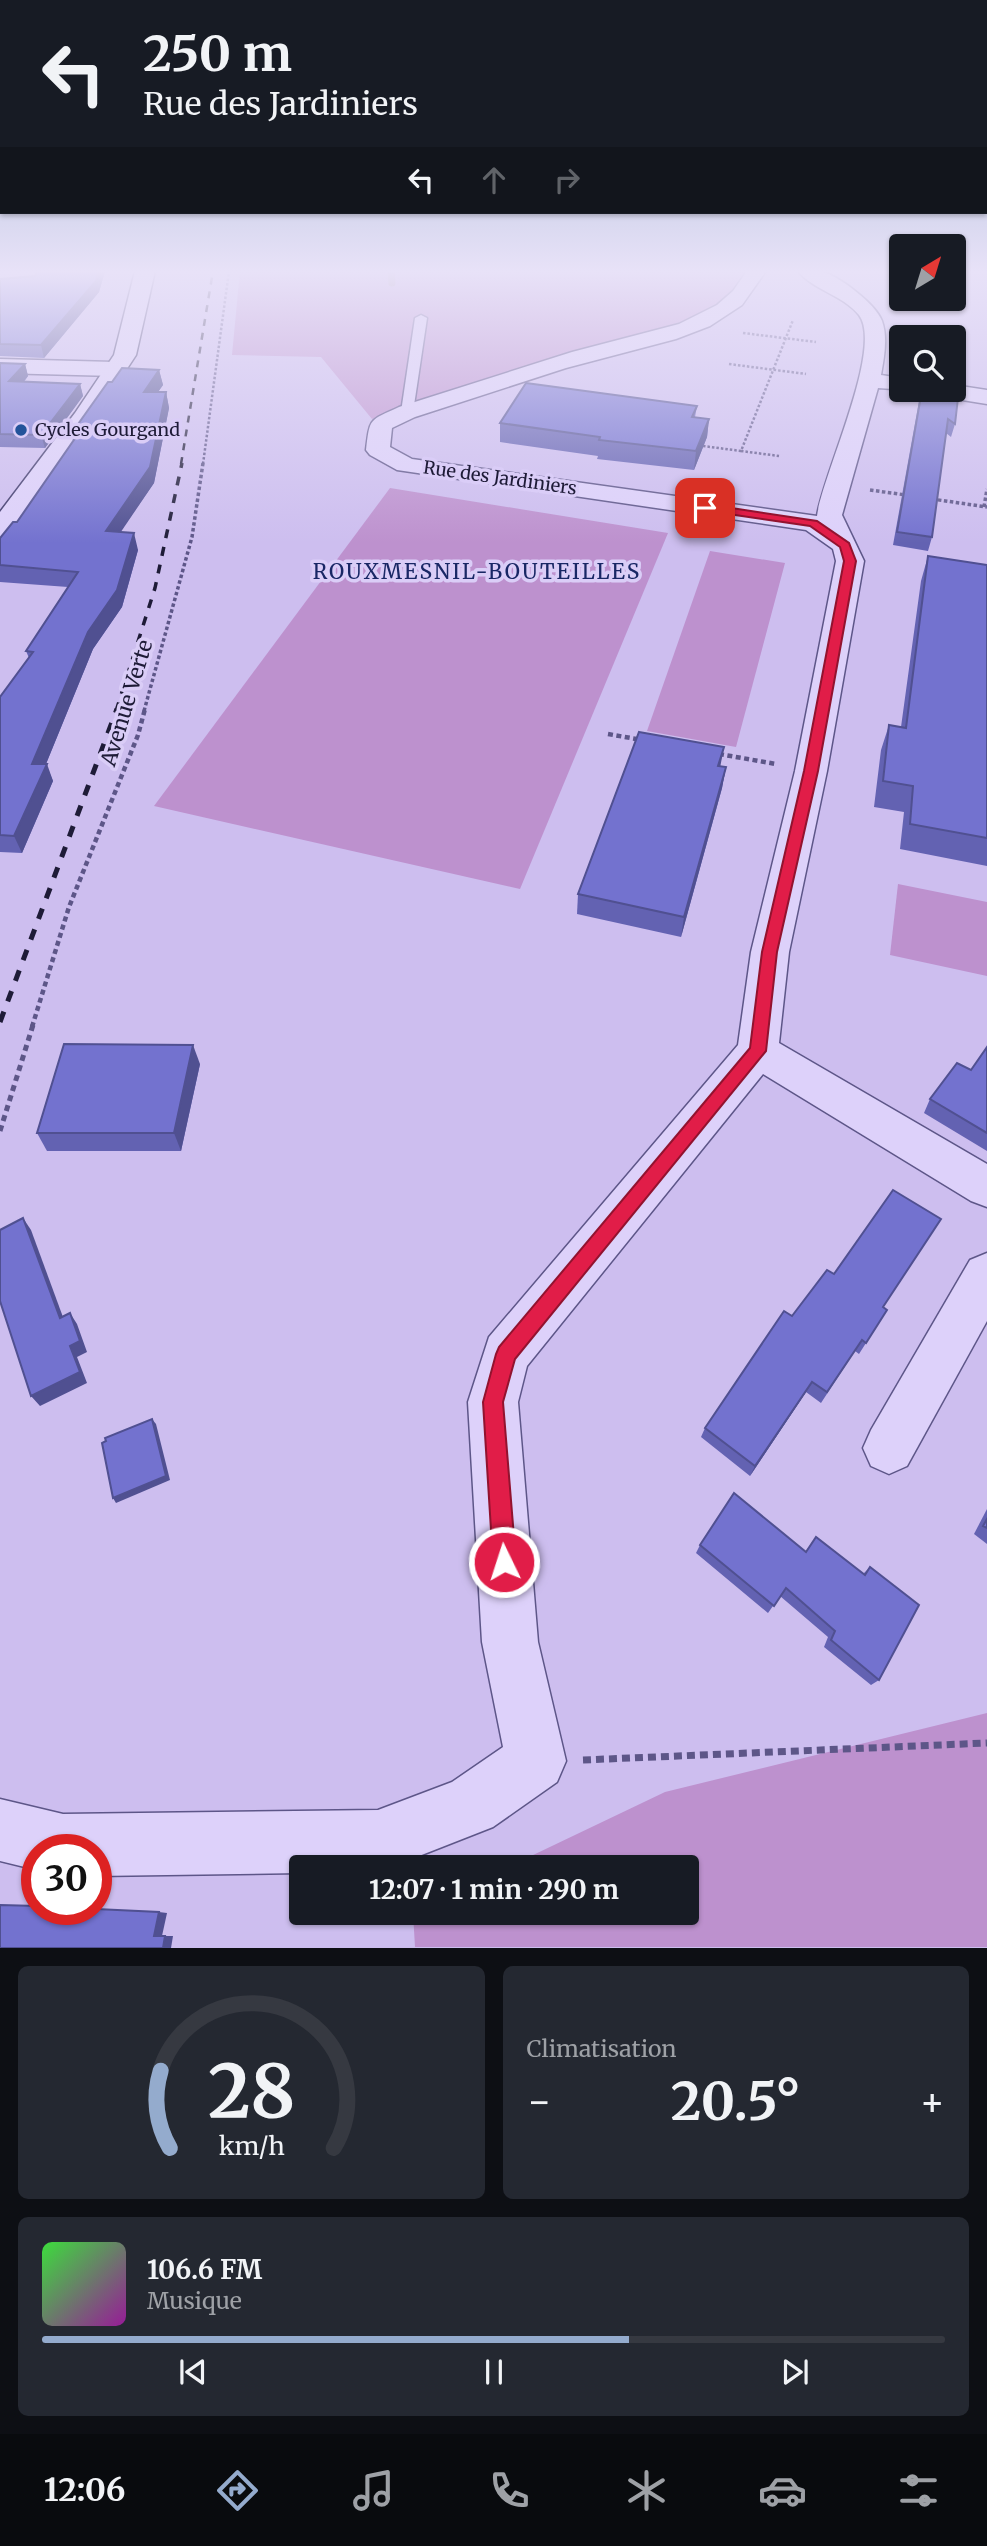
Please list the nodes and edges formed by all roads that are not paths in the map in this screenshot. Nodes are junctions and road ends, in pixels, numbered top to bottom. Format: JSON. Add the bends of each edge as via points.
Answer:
{"nodes":[{"id":1,"x":120,"y":362,"type":"edge"},
{"id":2,"x":414,"y":362,"type":"edge"},
{"id":3,"x":565,"y":362,"type":"edge"},
{"id":4,"x":873,"y":362,"type":"edge"},
{"id":5,"x":0,"y":366,"type":"edge"},
{"id":6,"x":114,"y":369,"type":"junction"},
{"id":7,"x":868,"y":380,"type":"junction"},
{"id":8,"x":889,"y":383,"type":"edge"},
{"id":9,"x":966,"y":394,"type":"edge"},
{"id":10,"x":987,"y":397,"type":"edge"},
{"id":11,"x":407,"y":412,"type":"junction"},
{"id":12,"x":0,"y":530,"type":"edge"},
{"id":13,"x":845,"y":545,"type":"junction"},
{"id":14,"x":758,"y":1051,"type":"junction"},
{"id":15,"x":987,"y":1187,"type":"edge"},
{"id":16,"x":987,"y":1275,"type":"edge"},
{"id":17,"x":889,"y":1448,"type":"dead end"},
{"id":18,"x":0,"y":1830,"type":"edge"}],
"edges":[{"from":1,"to":6,"type":"street"},
{"from":2,"to":11,"type":"lane"},
{"from":3,"to":11,"type":"street","name":"Rue des Jardiniers"},
{"from":4,"to":7,"type":"street"},
{"from":5,"to":6,"type":"street"},
{"from":6,"to":12,"type":"street"},
{"from":7,"to":8,"type":"street"},
{"from":7,"to":13,"type":"street","via":[[829,515]]},
{"from":9,"to":10,"type":"street"},
{"from":11,"to":13,"type":"street","name":"Rue des Jardiniers","via":[[381,424],[379,450],[406,465],[813,523]]},
{"from":13,"to":14,"type":"street","via":[[850,561],[811,771],[769,952]]},
{"from":14,"to":15,"type":"street"},
{"from":14,"to":18,"type":"street","via":[[506,1354],[493,1402],[509,1629],[536,1761],[471,1805],[378,1841],[63,1845]]},
{"from":16,"to":17,"type":"street"}]}
